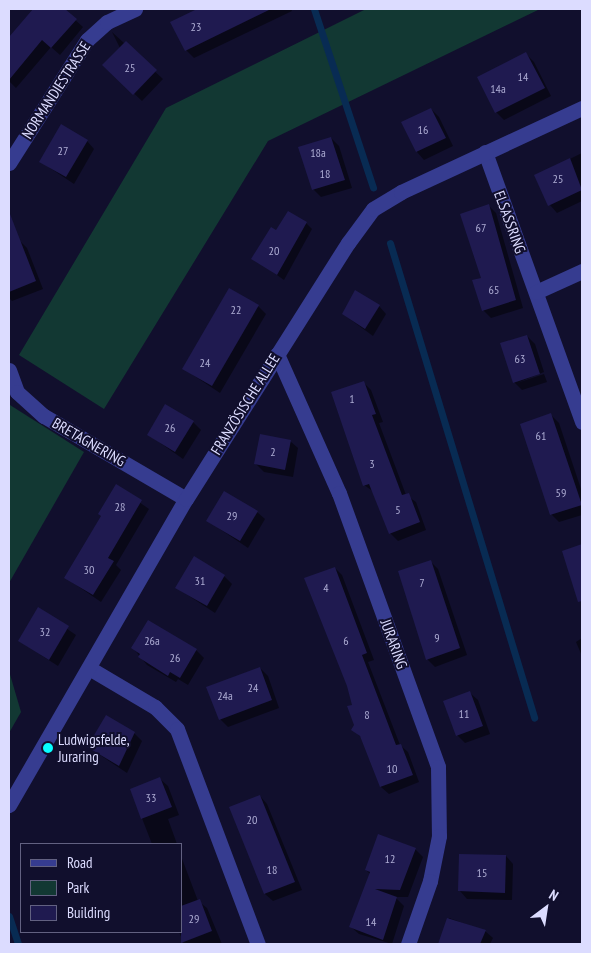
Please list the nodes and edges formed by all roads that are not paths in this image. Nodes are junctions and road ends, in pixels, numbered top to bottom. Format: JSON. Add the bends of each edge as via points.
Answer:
{"nodes":[{"id":1,"x":135,"y":9,"type":"edge"},
{"id":2,"x":582,"y":108,"type":"edge"},
{"id":3,"x":485,"y":152,"type":"junction"},
{"id":4,"x":9,"y":163,"type":"edge"},
{"id":5,"x":582,"y":271,"type":"edge"},
{"id":6,"x":536,"y":292,"type":"junction"},
{"id":7,"x":277,"y":354,"type":"junction"},
{"id":8,"x":9,"y":370,"type":"edge"},
{"id":9,"x":582,"y":422,"type":"edge"},
{"id":10,"x":186,"y":498,"type":"junction"},
{"id":11,"x":89,"y":668,"type":"junction"},
{"id":12,"x":9,"y":805,"type":"edge"},
{"id":13,"x":258,"y":944,"type":"edge"},
{"id":14,"x":408,"y":944,"type":"edge"}],
"edges":[{"from":1,"to":4,"type":"street","name":"NORMANDIESTRASSE","via":[[107,22],[87,40]]},
{"from":2,"to":3,"type":"street","name":"FRANZÖSISCHE ALLEE"},
{"from":3,"to":6,"type":"street","name":"ELSASSRING"},
{"from":3,"to":7,"type":"street","name":"FRANZÖSISCHE ALLEE","via":[[373,209]]},
{"from":5,"to":6,"type":"street"},
{"from":6,"to":9,"type":"street","name":"ELSASSRING"},
{"from":7,"to":10,"type":"street","name":"FRANZÖSISCHE ALLEE"},
{"from":7,"to":14,"type":"street","name":"JURARING","via":[[339,493],[438,766],[439,836],[430,881]]},
{"from":8,"to":10,"type":"street","name":"BRETAGNERING","via":[[17,392],[44,416]]},
{"from":10,"to":11,"type":"street","name":"FRANZÖSISCHE ALLEE"},
{"from":11,"to":12,"type":"street","name":"FRANZÖSISCHE ALLEE"},
{"from":11,"to":13,"type":"street","via":[[155,706],[177,729]]}]}
